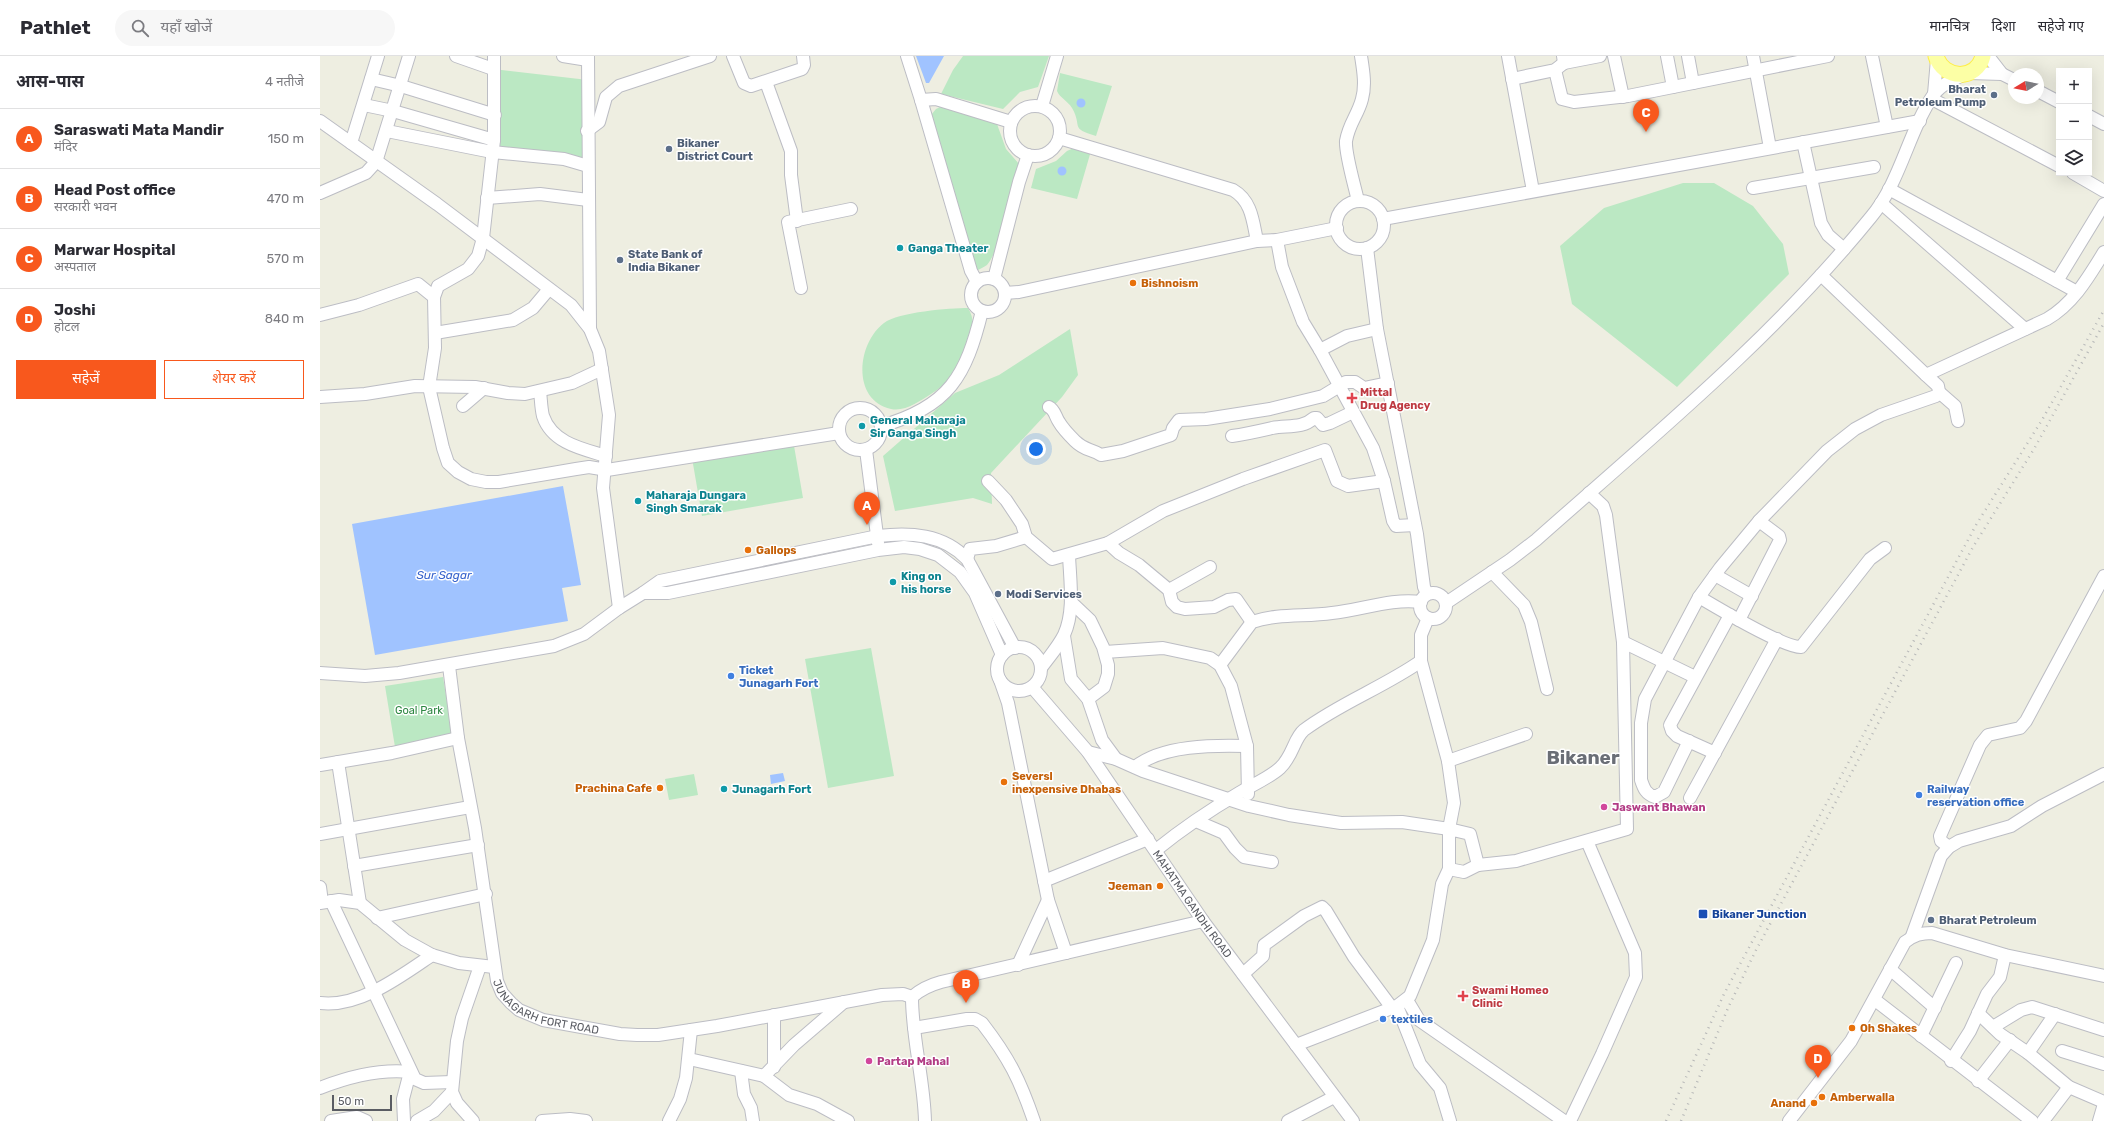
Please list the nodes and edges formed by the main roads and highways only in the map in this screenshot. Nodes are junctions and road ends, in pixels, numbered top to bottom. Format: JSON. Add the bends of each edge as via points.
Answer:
{"nodes":[{"id":1,"x":1983,"y":56,"type":"edge"},
{"id":2,"x":1936,"y":57,"type":"edge"}],
"edges":[{"from":1,"to":2,"type":"main road","via":[[1976,68],[1966,74],[1947,71]]}]}
